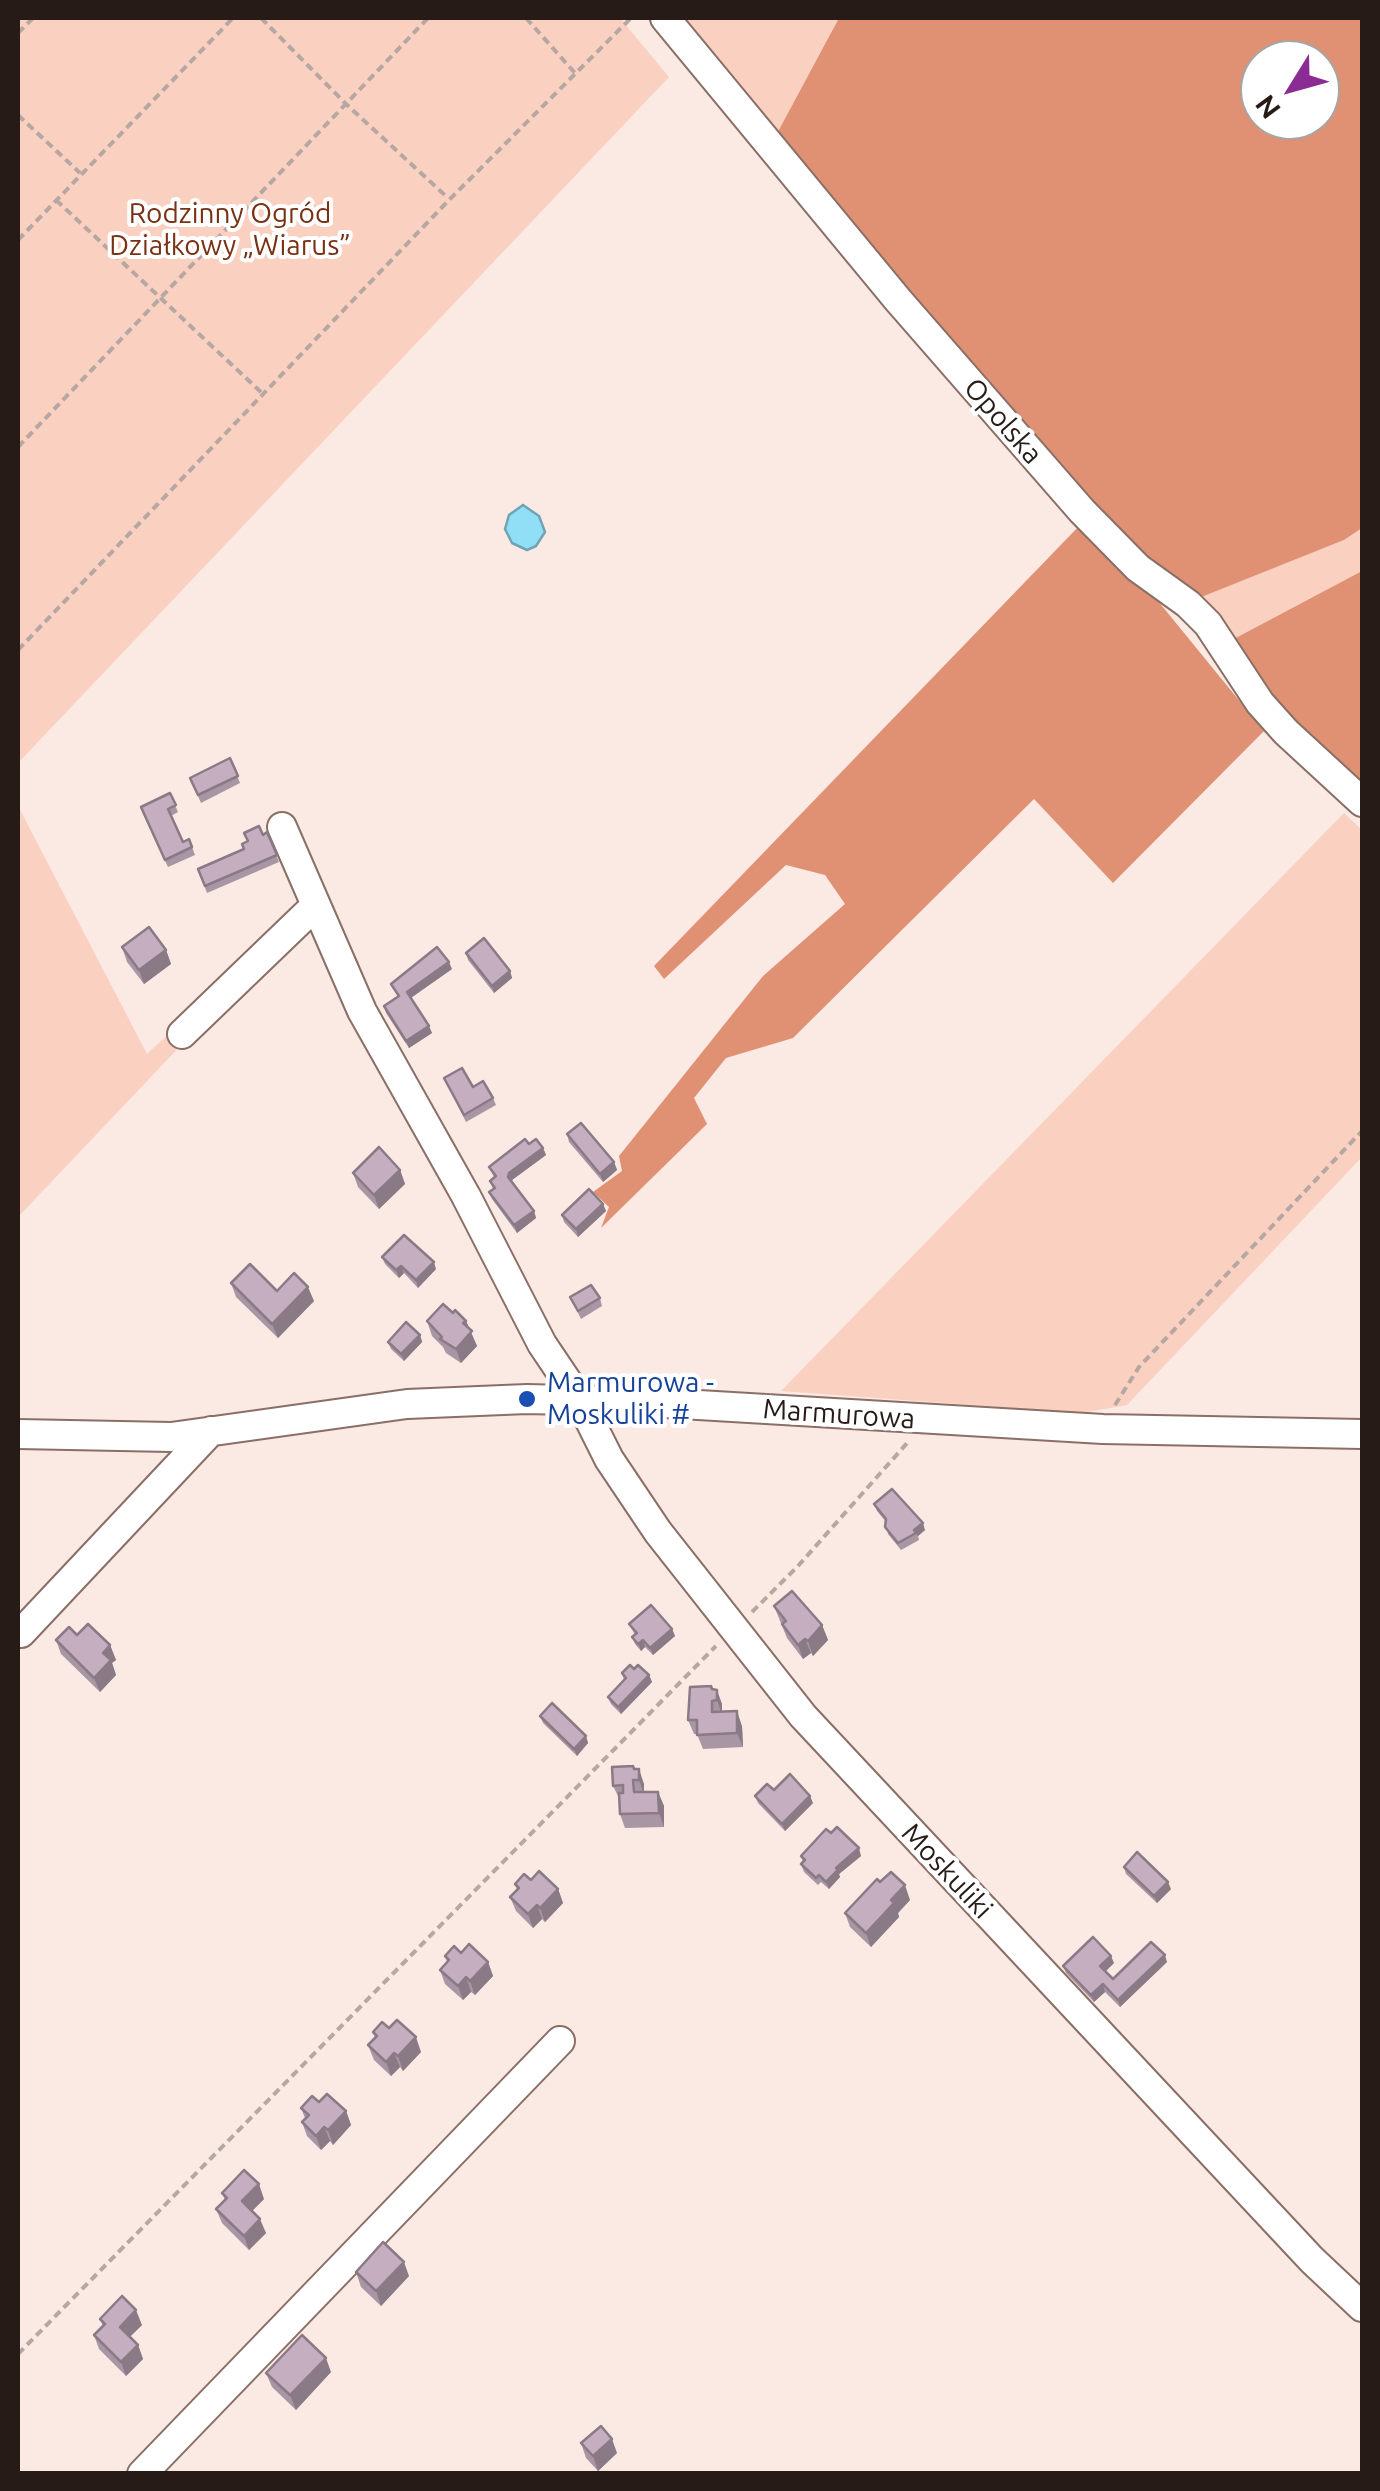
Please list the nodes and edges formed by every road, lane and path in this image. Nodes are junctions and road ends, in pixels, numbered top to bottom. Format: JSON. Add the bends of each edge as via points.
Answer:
{"nodes":[{"id":1,"x":33,"y":18,"type":"edge"},
{"id":2,"x":233,"y":18,"type":"edge"},
{"id":3,"x":261,"y":18,"type":"edge"},
{"id":4,"x":428,"y":18,"type":"edge"},
{"id":5,"x":526,"y":18,"type":"edge"},
{"id":6,"x":631,"y":18,"type":"edge"},
{"id":7,"x":665,"y":18,"type":"edge"},
{"id":8,"x":18,"y":34,"type":"edge"},
{"id":9,"x":575,"y":73,"type":"junction"},
{"id":10,"x":346,"y":104,"type":"junction"},
{"id":11,"x":18,"y":114,"type":"edge"},
{"id":12,"x":82,"y":174,"type":"junction"},
{"id":13,"x":56,"y":200,"type":"junction"},
{"id":14,"x":449,"y":200,"type":"junction"},
{"id":15,"x":18,"y":240,"type":"edge"},
{"id":16,"x":159,"y":296,"type":"junction"},
{"id":17,"x":263,"y":394,"type":"junction"},
{"id":18,"x":18,"y":447,"type":"edge"},
{"id":19,"x":18,"y":650,"type":"edge"},
{"id":20,"x":1362,"y":802,"type":"edge"},
{"id":21,"x":282,"y":827,"type":"dead end"},
{"id":22,"x":315,"y":906,"type":"junction"},
{"id":23,"x":182,"y":1034,"type":"dead end"},
{"id":24,"x":1362,"y":1131,"type":"edge"},
{"id":25,"x":579,"y":1399,"type":"junction"},
{"id":26,"x":928,"y":1419,"type":"junction"},
{"id":27,"x":1103,"y":1429,"type":"junction"},
{"id":28,"x":211,"y":1431,"type":"junction"},
{"id":29,"x":18,"y":1434,"type":"edge"},
{"id":30,"x":1362,"y":1434,"type":"edge"},
{"id":31,"x":734,"y":1628,"type":"junction"},
{"id":32,"x":21,"y":1633,"type":"dead end"},
{"id":33,"x":560,"y":2040,"type":"dead end"},
{"id":34,"x":1362,"y":2306,"type":"edge"},
{"id":35,"x":18,"y":2354,"type":"edge"},
{"id":36,"x":142,"y":2474,"type":"edge"}],
"edges":[{"from":1,"to":8,"type":"path"},
{"from":2,"to":12,"type":"path"},
{"from":3,"to":10,"type":"path"},
{"from":4,"to":10,"type":"path"},
{"from":5,"to":9,"type":"path"},
{"from":6,"to":9,"type":"path"},
{"from":7,"to":20,"type":"street","name":"Opolska","via":[[1082,511],[1138,568],[1208,624],[1260,703]]},
{"from":9,"to":14,"type":"path"},
{"from":10,"to":14,"type":"path"},
{"from":10,"to":16,"type":"path"},
{"from":11,"to":12,"type":"path"},
{"from":12,"to":13,"type":"path"},
{"from":13,"to":15,"type":"path"},
{"from":13,"to":16,"type":"path"},
{"from":14,"to":17,"type":"path"},
{"from":16,"to":17,"type":"path"},
{"from":16,"to":18,"type":"path"},
{"from":17,"to":19,"type":"path"},
{"from":21,"to":22,"type":"street","name":"Moskuliki"},
{"from":22,"to":23,"type":"street"},
{"from":22,"to":25,"type":"street","name":"Moskuliki","via":[[362,1011],[542,1344]]},
{"from":24,"to":27,"type":"path","via":[[1139,1366]]},
{"from":25,"to":26,"type":"street","name":"Marmurowa"},
{"from":25,"to":28,"type":"street","name":"Marmurowa","via":[[407,1404]]},
{"from":25,"to":31,"type":"street","name":"Moskuliki","via":[[658,1532]]},
{"from":26,"to":27,"type":"street","name":"Marmurowa"},
{"from":26,"to":31,"type":"path"},
{"from":27,"to":30,"type":"street","name":"Marmurowa"},
{"from":28,"to":29,"type":"street","name":"Marmurowa"},
{"from":28,"to":32,"type":"street"},
{"from":31,"to":34,"type":"street","name":"Moskuliki","via":[[802,1716]]},
{"from":31,"to":35,"type":"path"},
{"from":33,"to":36,"type":"street"}]}
